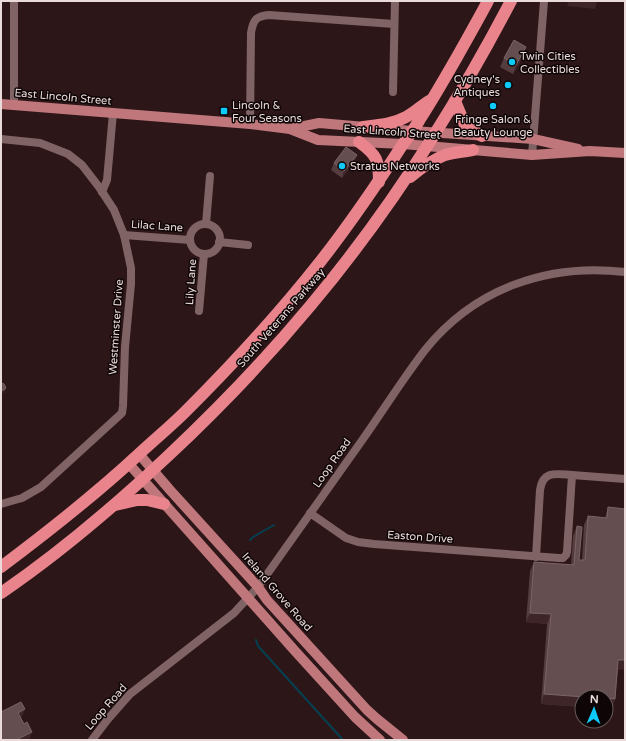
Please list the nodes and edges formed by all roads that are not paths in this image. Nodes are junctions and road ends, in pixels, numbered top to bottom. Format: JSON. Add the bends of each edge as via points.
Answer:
{"nodes":[{"id":1,"x":14,"y":1,"type":"edge"},
{"id":2,"x":395,"y":1,"type":"edge"},
{"id":3,"x":488,"y":1,"type":"edge"},
{"id":4,"x":511,"y":1,"type":"edge"},
{"id":5,"x":544,"y":1,"type":"edge"},
{"id":6,"x":394,"y":24,"type":"junction"},
{"id":7,"x":393,"y":92,"type":"dead end"},
{"id":8,"x":434,"y":96,"type":"junction"},
{"id":9,"x":455,"y":101,"type":"junction"},
{"id":10,"x":1,"y":104,"type":"edge"},
{"id":11,"x":14,"y":105,"type":"junction"},
{"id":12,"x":113,"y":113,"type":"junction"},
{"id":13,"x":250,"y":124,"type":"junction"},
{"id":14,"x":363,"y":127,"type":"junction"},
{"id":15,"x":290,"y":129,"type":"junction"},
{"id":16,"x":412,"y":131,"type":"junction"},
{"id":17,"x":435,"y":132,"type":"junction"},
{"id":18,"x":482,"y":136,"type":"junction"},
{"id":19,"x":1,"y":139,"type":"edge"},
{"id":20,"x":533,"y":139,"type":"junction"},
{"id":21,"x":359,"y":142,"type":"junction"},
{"id":22,"x":403,"y":144,"type":"junction"},
{"id":23,"x":426,"y":146,"type":"junction"},
{"id":24,"x":473,"y":150,"type":"junction"},
{"id":25,"x":590,"y":151,"type":"junction"},
{"id":26,"x":625,"y":153,"type":"edge"},
{"id":27,"x":532,"y":155,"type":"junction"},
{"id":28,"x":210,"y":176,"type":"dead end"},
{"id":29,"x":379,"y":182,"type":"junction"},
{"id":30,"x":403,"y":183,"type":"junction"},
{"id":31,"x":102,"y":192,"type":"junction"},
{"id":32,"x":206,"y":224,"type":"junction"},
{"id":33,"x":124,"y":235,"type":"junction"},
{"id":34,"x":190,"y":240,"type":"junction"},
{"id":35,"x":220,"y":242,"type":"junction"},
{"id":36,"x":248,"y":245,"type":"dead end"},
{"id":37,"x":204,"y":254,"type":"junction"},
{"id":38,"x":625,"y":272,"type":"edge"},
{"id":39,"x":199,"y":312,"type":"dead end"},
{"id":40,"x":139,"y":454,"type":"junction"},
{"id":41,"x":129,"y":464,"type":"junction"},
{"id":42,"x":153,"y":470,"type":"junction"},
{"id":43,"x":572,"y":475,"type":"junction"},
{"id":44,"x":143,"y":479,"type":"junction"},
{"id":45,"x":625,"y":479,"type":"edge"},
{"id":46,"x":1,"y":504,"type":"edge"},
{"id":47,"x":164,"y":504,"type":"junction"},
{"id":48,"x":112,"y":506,"type":"junction"},
{"id":49,"x":310,"y":513,"type":"junction"},
{"id":50,"x":536,"y":556,"type":"junction"},
{"id":51,"x":1,"y":566,"type":"edge"},
{"id":52,"x":258,"y":587,"type":"junction"},
{"id":53,"x":1,"y":593,"type":"edge"},
{"id":54,"x":249,"y":598,"type":"junction"},
{"id":55,"x":92,"y":740,"type":"edge"},
{"id":56,"x":380,"y":740,"type":"edge"},
{"id":57,"x":403,"y":740,"type":"edge"}],
"edges":[{"from":1,"to":11,"type":"street"},
{"from":2,"to":6,"type":"street"},
{"from":3,"to":8,"type":"highway","name":"South Veterans Parkway"},
{"from":4,"to":9,"type":"highway","name":"South Veterans Parkway"},
{"from":5,"to":20,"type":"street"},
{"from":6,"to":7,"type":"street"},
{"from":6,"to":13,"type":"street","via":[[269,15],[259,17],[253,22],[251,32]]},
{"from":8,"to":14,"type":"highway","via":[[406,117],[390,123]]},
{"from":8,"to":16,"type":"highway","name":"South Veterans Parkway"},
{"from":9,"to":17,"type":"highway","name":"South Veterans Parkway"},
{"from":9,"to":18,"type":"highway","via":[[465,125]]},
{"from":10,"to":11,"type":"main road","name":"East Lincoln Street"},
{"from":11,"to":12,"type":"main road","name":"East Lincoln Street"},
{"from":12,"to":13,"type":"main road","name":"East Lincoln Street"},
{"from":12,"to":31,"type":"street","via":[[107,180]]},
{"from":13,"to":15,"type":"main road","name":"East Lincoln Street"},
{"from":14,"to":15,"type":"main road","name":"East Lincoln Street","via":[[319,123]]},
{"from":14,"to":16,"type":"main road","name":"East Lincoln Street"},
{"from":15,"to":21,"type":"main road","name":"East Lincoln Street","via":[[318,140]]},
{"from":16,"to":17,"type":"main road","name":"East Lincoln Street"},
{"from":16,"to":22,"type":"highway","name":"South Veterans Parkway"},
{"from":17,"to":18,"type":"main road","name":"East Lincoln Street"},
{"from":17,"to":23,"type":"highway","name":"South Veterans Parkway"},
{"from":18,"to":20,"type":"main road","name":"East Lincoln Street"},
{"from":19,"to":31,"type":"street","name":"Westminster Drive","via":[[40,142],[68,154],[82,165]]},
{"from":20,"to":25,"type":"main road","name":"East Lincoln Street"},
{"from":20,"to":27,"type":"street"},
{"from":21,"to":22,"type":"main road","name":"East Lincoln Street"},
{"from":21,"to":29,"type":"highway","via":[[376,158]]},
{"from":22,"to":23,"type":"main road","name":"East Lincoln Street"},
{"from":22,"to":29,"type":"highway","name":"South Veterans Parkway"},
{"from":23,"to":24,"type":"main road","name":"East Lincoln Street"},
{"from":23,"to":30,"type":"highway","name":"South Veterans Parkway"},
{"from":24,"to":27,"type":"main road","name":"East Lincoln Street"},
{"from":24,"to":30,"type":"highway","via":[[446,155],[435,160]]},
{"from":25,"to":26,"type":"main road","name":"East Lincoln Street"},
{"from":25,"to":27,"type":"main road","name":"East Lincoln Street"},
{"from":28,"to":32,"type":"street"},
{"from":29,"to":40,"type":"highway","name":"South Veterans Parkway","via":[[320,262],[260,332],[185,412]]},
{"from":30,"to":42,"type":"highway","name":"South Veterans Parkway","via":[[298,322],[236,390]]},
{"from":31,"to":33,"type":"street","name":"Westminster Drive","via":[[114,210]]},
{"from":32,"to":34,"type":"street","via":[[196,227],[190,235]]},
{"from":32,"to":35,"type":"street","via":[[215,228]]},
{"from":33,"to":34,"type":"street","name":"Lilac Lane"},
{"from":33,"to":46,"type":"street","name":"Westminster Drive","via":[[131,268],[131,284],[122,413],[41,487],[22,498]]},
{"from":34,"to":37,"type":"street","via":[[193,248]]},
{"from":35,"to":36,"type":"street"},
{"from":35,"to":37,"type":"street","via":[[215,250]]},
{"from":37,"to":39,"type":"street","name":"Lily Lane"},
{"from":38,"to":49,"type":"street","name":"Loop Road","via":[[585,270],[536,277],[494,293],[467,310],[440,333],[418,359]]},
{"from":40,"to":41,"type":"highway","name":"South Veterans Parkway"},
{"from":40,"to":42,"type":"main road","name":"Ireland Grove Road"},
{"from":41,"to":44,"type":"main road"},
{"from":41,"to":51,"type":"highway","name":"South Veterans Parkway"},
{"from":42,"to":44,"type":"highway","name":"South Veterans Parkway"},
{"from":42,"to":52,"type":"main road","name":"Ireland Grove Road"},
{"from":43,"to":45,"type":"street"},
{"from":43,"to":50,"type":"street","via":[[549,475],[541,482]]},
{"from":43,"to":50,"type":"street","name":"Easton Drive","via":[[566,555],[563,558]]},
{"from":44,"to":47,"type":"main road"},
{"from":44,"to":48,"type":"highway","name":"South Veterans Parkway"},
{"from":47,"to":48,"type":"highway","via":[[137,500]]},
{"from":47,"to":54,"type":"main road"},
{"from":48,"to":53,"type":"highway","name":"South Veterans Parkway"},
{"from":49,"to":50,"type":"street","name":"Easton Drive","via":[[346,538],[358,542]]},
{"from":49,"to":52,"type":"street","name":"Loop Road"},
{"from":52,"to":54,"type":"street","name":"Loop Road"},
{"from":52,"to":57,"type":"main road","name":"Ireland Grove Road","via":[[367,710]]},
{"from":54,"to":55,"type":"street","name":"Loop Road","via":[[234,613],[130,694]]},
{"from":54,"to":56,"type":"main road","via":[[355,717]]}]}
